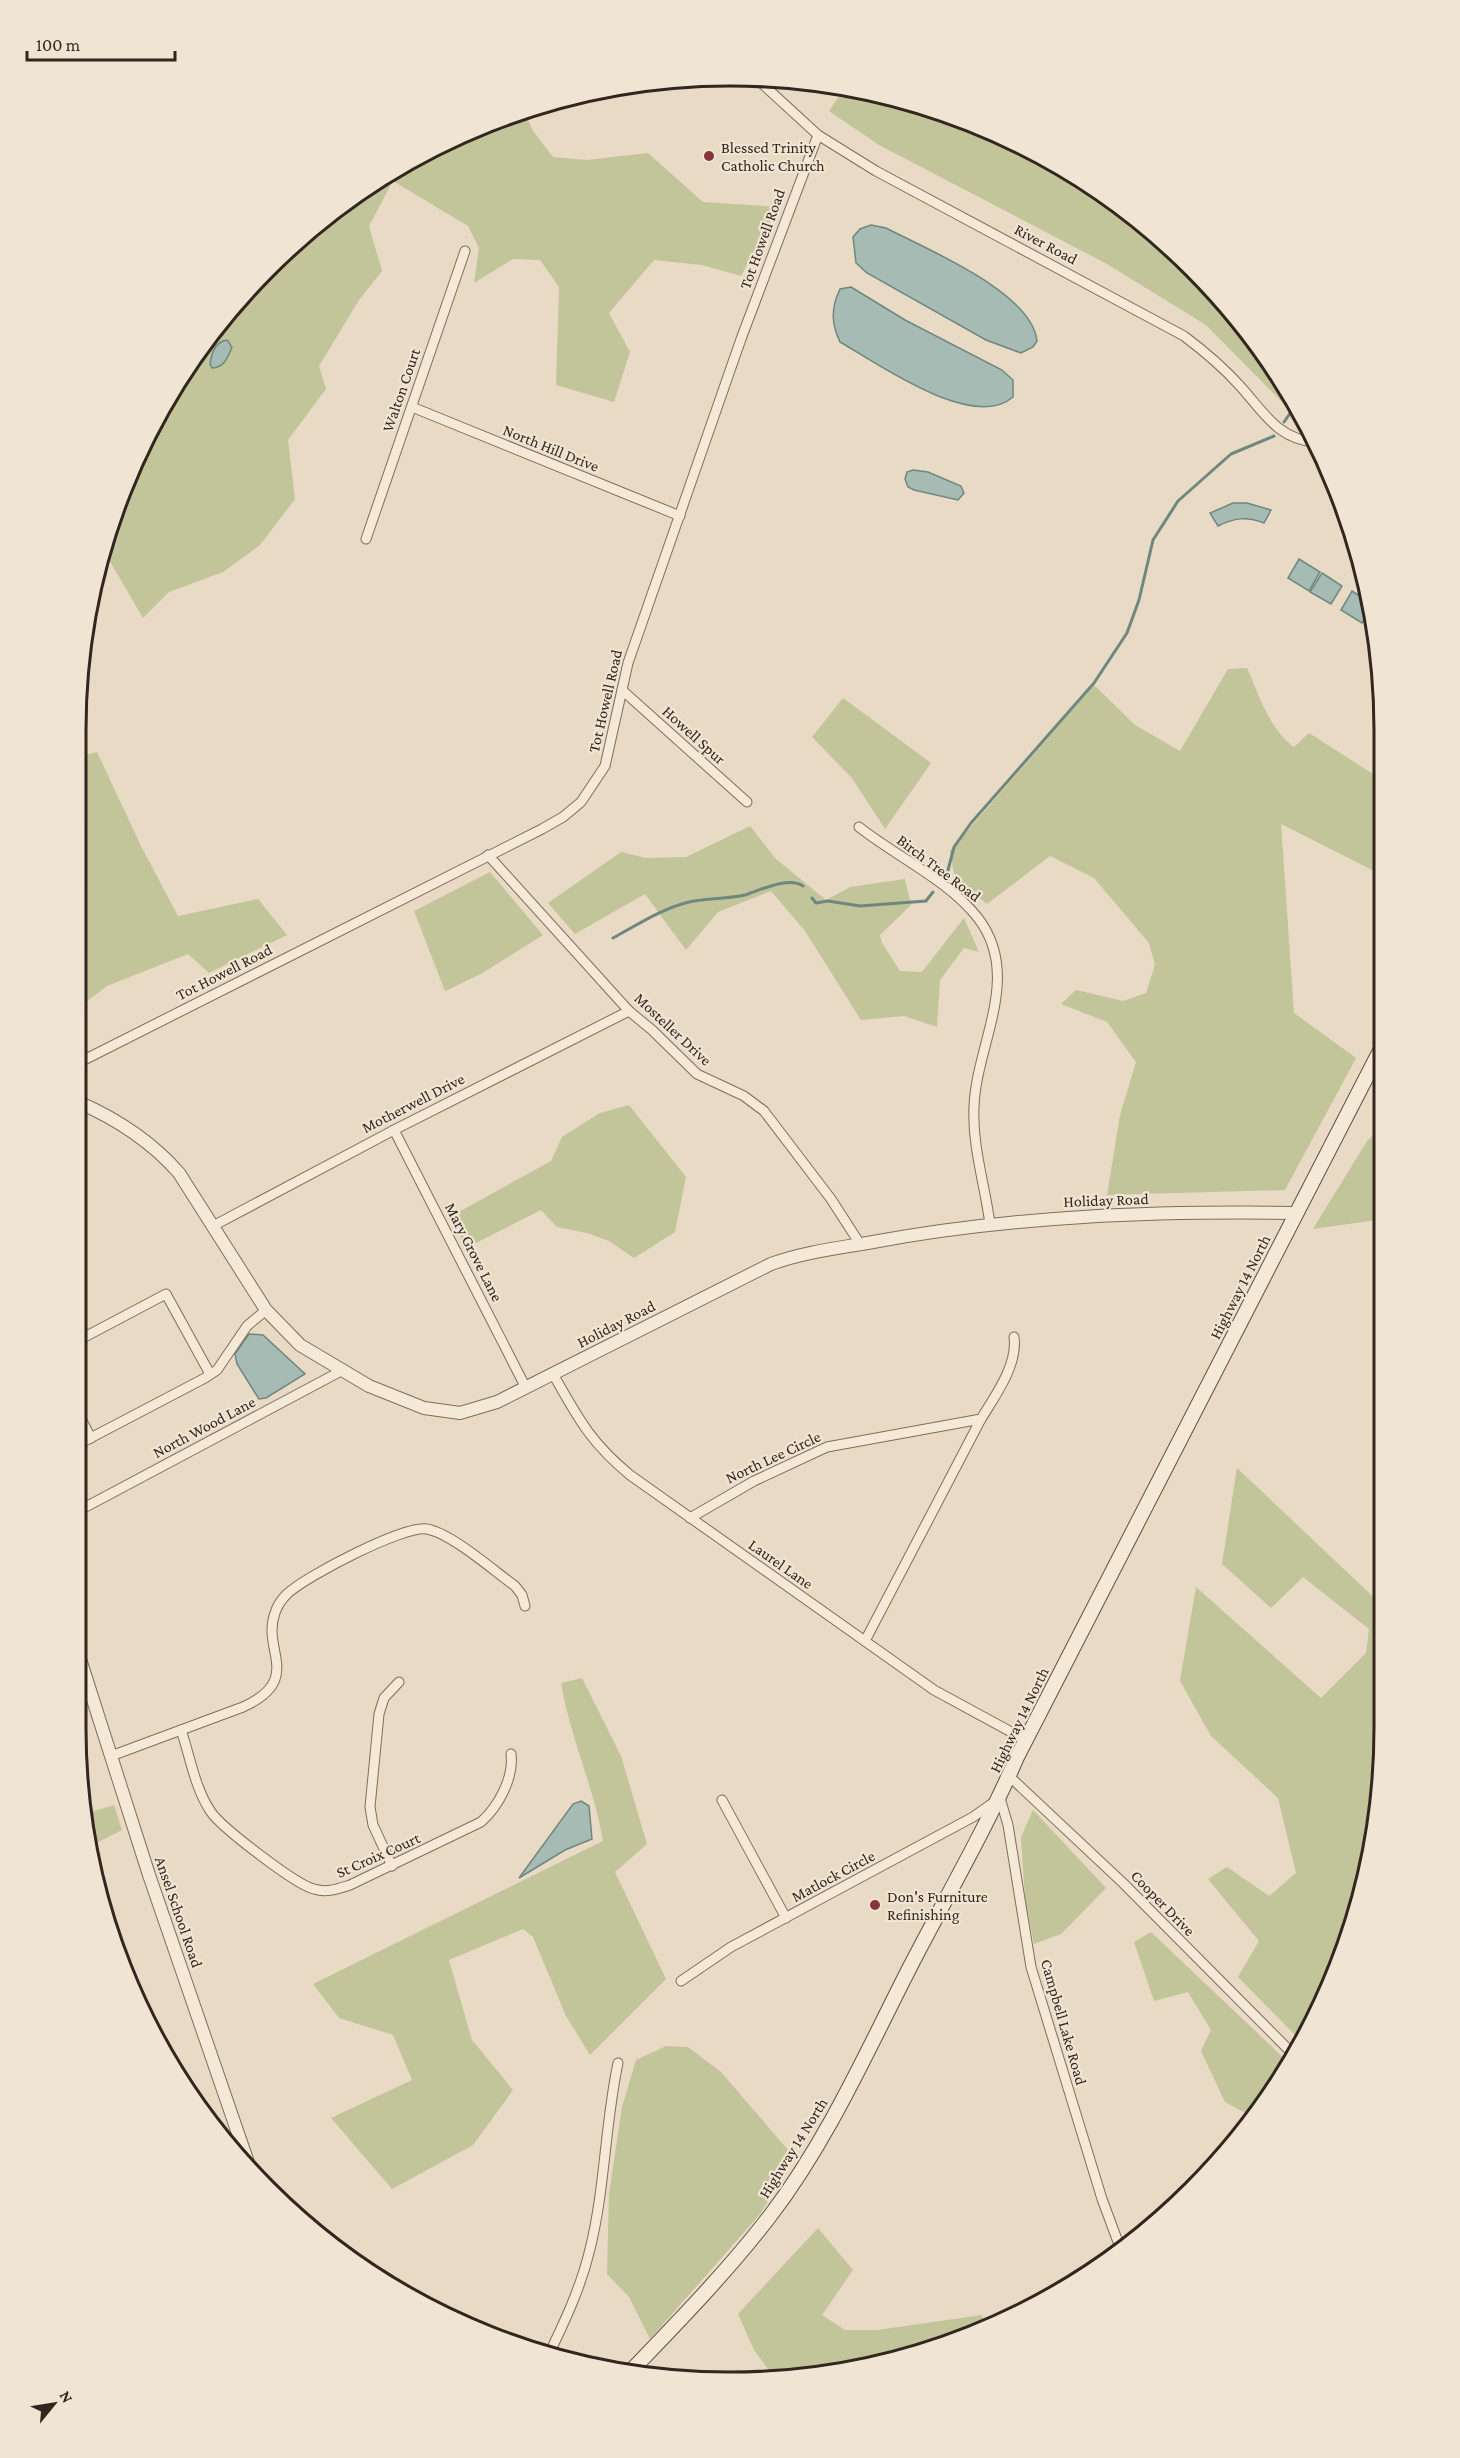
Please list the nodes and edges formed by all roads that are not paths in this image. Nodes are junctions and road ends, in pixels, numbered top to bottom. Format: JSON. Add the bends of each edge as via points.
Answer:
{"nodes":[{"id":1,"x":766,"y":87,"type":"edge"},
{"id":2,"x":818,"y":135,"type":"junction"},
{"id":3,"x":465,"y":251,"type":"dead end"},
{"id":4,"x":412,"y":407,"type":"junction"},
{"id":5,"x":1305,"y":440,"type":"edge"},
{"id":6,"x":680,"y":516,"type":"junction"},
{"id":7,"x":366,"y":539,"type":"dead end"},
{"id":8,"x":622,"y":690,"type":"junction"},
{"id":9,"x":747,"y":802,"type":"dead end"},
{"id":10,"x":859,"y":827,"type":"dead end"},
{"id":11,"x":488,"y":855,"type":"junction"},
{"id":12,"x":629,"y":1011,"type":"junction"},
{"id":13,"x":85,"y":1059,"type":"edge"},
{"id":14,"x":1375,"y":1060,"type":"edge"},
{"id":15,"x":85,"y":1106,"type":"edge"},
{"id":16,"x":394,"y":1130,"type":"junction"},
{"id":17,"x":1295,"y":1213,"type":"junction"},
{"id":18,"x":990,"y":1224,"type":"junction"},
{"id":19,"x":213,"y":1226,"type":"junction"},
{"id":20,"x":860,"y":1244,"type":"junction"},
{"id":21,"x":266,"y":1310,"type":"junction"},
{"id":22,"x":1014,"y":1336,"type":"dead end"},
{"id":23,"x":85,"y":1337,"type":"edge"},
{"id":24,"x":343,"y":1370,"type":"junction"},
{"id":25,"x":210,"y":1374,"type":"junction"},
{"id":26,"x":554,"y":1374,"type":"junction"},
{"id":27,"x":526,"y":1388,"type":"junction"},
{"id":28,"x":981,"y":1419,"type":"junction"},
{"id":29,"x":85,"y":1426,"type":"edge"},
{"id":30,"x":91,"y":1438,"type":"junction"},
{"id":31,"x":85,"y":1441,"type":"edge"},
{"id":32,"x":85,"y":1507,"type":"edge"},
{"id":33,"x":690,"y":1518,"type":"junction"},
{"id":34,"x":525,"y":1606,"type":"dead end"},
{"id":35,"x":865,"y":1641,"type":"junction"},
{"id":36,"x":85,"y":1675,"type":"edge"},
{"id":37,"x":399,"y":1682,"type":"dead end"},
{"id":38,"x":181,"y":1730,"type":"junction"},
{"id":39,"x":1026,"y":1740,"type":"junction"},
{"id":40,"x":511,"y":1754,"type":"dead end"},
{"id":41,"x":111,"y":1756,"type":"junction"},
{"id":42,"x":1009,"y":1776,"type":"junction"},
{"id":43,"x":1000,"y":1798,"type":"junction"},
{"id":44,"x":722,"y":1800,"type":"dead end"},
{"id":45,"x":392,"y":1866,"type":"junction"},
{"id":46,"x":786,"y":1917,"type":"junction"},
{"id":47,"x":681,"y":1981,"type":"dead end"},
{"id":48,"x":1288,"y":2049,"type":"edge"},
{"id":49,"x":618,"y":2063,"type":"dead end"},
{"id":50,"x":244,"y":2152,"type":"edge"},
{"id":51,"x":1118,"y":2242,"type":"edge"},
{"id":52,"x":552,"y":2347,"type":"edge"},
{"id":53,"x":636,"y":2365,"type":"edge"}],
"edges":[{"from":1,"to":2,"type":"street","name":"River Road"},
{"from":2,"to":5,"type":"street","name":"River Road","via":[[876,171],[1184,336],[1219,364],[1272,425]]},
{"from":2,"to":6,"type":"street","name":"Tot Howell Road"},
{"from":3,"to":4,"type":"street","name":"Walton Court"},
{"from":4,"to":6,"type":"street","name":"North Hill Drive"},
{"from":4,"to":7,"type":"street","name":"Walton Court"},
{"from":6,"to":8,"type":"street","name":"Tot Howell Road"},
{"from":8,"to":9,"type":"street","name":"Howell Spur"},
{"from":8,"to":11,"type":"street","name":"Tot Howell Road","via":[[608,758],[590,791],[563,817]]},
{"from":10,"to":18,"type":"street","name":"Birch Tree Road","via":[[962,901],[990,938],[998,975],[997,999],[979,1063],[974,1109],[976,1146]]},
{"from":11,"to":12,"type":"street","name":"Mosteller Drive"},
{"from":11,"to":13,"type":"street","name":"Tot Howell Road"},
{"from":12,"to":16,"type":"street","name":"Motherwell Drive"},
{"from":12,"to":20,"type":"street","name":"Mosteller Drive","via":[[697,1074],[744,1096],[765,1111]]},
{"from":14,"to":17,"type":"main road","name":"Highway 14 North"},
{"from":15,"to":19,"type":"street","name":"Holiday Road","via":[[133,1131],[165,1156]]},
{"from":16,"to":19,"type":"street","name":"Motherwell Drive"},
{"from":16,"to":27,"type":"street","name":"Mary Grove Lane"},
{"from":17,"to":18,"type":"street","name":"Holiday Road","via":[[1087,1216]]},
{"from":17,"to":39,"type":"main road","name":"Highway 14 North"},
{"from":18,"to":20,"type":"street","name":"Holiday Road"},
{"from":19,"to":21,"type":"street","name":"Holiday Road"},
{"from":20,"to":26,"type":"street","name":"Holiday Road","via":[[771,1264]]},
{"from":21,"to":24,"type":"street","name":"Holiday Road","via":[[300,1344]]},
{"from":21,"to":25,"type":"street","via":[[246,1326]]},
{"from":22,"to":28,"type":"street","via":[[1011,1360]]},
{"from":23,"to":25,"type":"street","via":[[166,1294]]},
{"from":24,"to":27,"type":"street","name":"Holiday Road","via":[[398,1399],[446,1413],[478,1410]]},
{"from":24,"to":32,"type":"street","name":"North Wood Lane"},
{"from":25,"to":30,"type":"street"},
{"from":26,"to":27,"type":"street","name":"Holiday Road"},
{"from":26,"to":33,"type":"street","name":"Laurel Lane","via":[[577,1418],[600,1450]]},
{"from":28,"to":33,"type":"street","name":"North Lee Circle","via":[[827,1447],[754,1481]]},
{"from":28,"to":35,"type":"street"},
{"from":29,"to":30,"type":"street"},
{"from":30,"to":31,"type":"street"},
{"from":33,"to":35,"type":"street","name":"Laurel Lane"},
{"from":34,"to":38,"type":"street","via":[[515,1586],[446,1537],[426,1529],[406,1530],[288,1593],[274,1616],[277,1668],[270,1688],[253,1702]]},
{"from":35,"to":39,"type":"street","name":"Laurel Lane","via":[[934,1690]]},
{"from":36,"to":41,"type":"street","name":"Ansel School Road"},
{"from":37,"to":45,"type":"street","via":[[388,1692],[379,1714],[370,1808],[373,1826]]},
{"from":38,"to":41,"type":"street"},
{"from":38,"to":45,"type":"street","name":"St Croix Court","via":[[211,1813],[301,1885],[314,1890],[335,1890]]},
{"from":39,"to":42,"type":"main road","name":"Highway 14 North"},
{"from":40,"to":45,"type":"street","name":"St Croix Court","via":[[510,1777],[486,1818]]},
{"from":41,"to":50,"type":"street","name":"Ansel School Road"},
{"from":42,"to":43,"type":"main road","name":"Highway 14 North"},
{"from":42,"to":48,"type":"street","name":"Cooper Drive","via":[[1123,1883]]},
{"from":43,"to":46,"type":"street","name":"Matlock Circle","via":[[973,1817]]},
{"from":43,"to":51,"type":"street","name":"Campbell Lake Road","via":[[1031,1967]]},
{"from":43,"to":53,"type":"main road","name":"Highway 14 North","via":[[804,2167],[739,2256]]},
{"from":44,"to":46,"type":"street"},
{"from":46,"to":47,"type":"street","name":"Matlock Circle"},
{"from":49,"to":52,"type":"street","via":[[590,2247],[575,2298]]}]}
